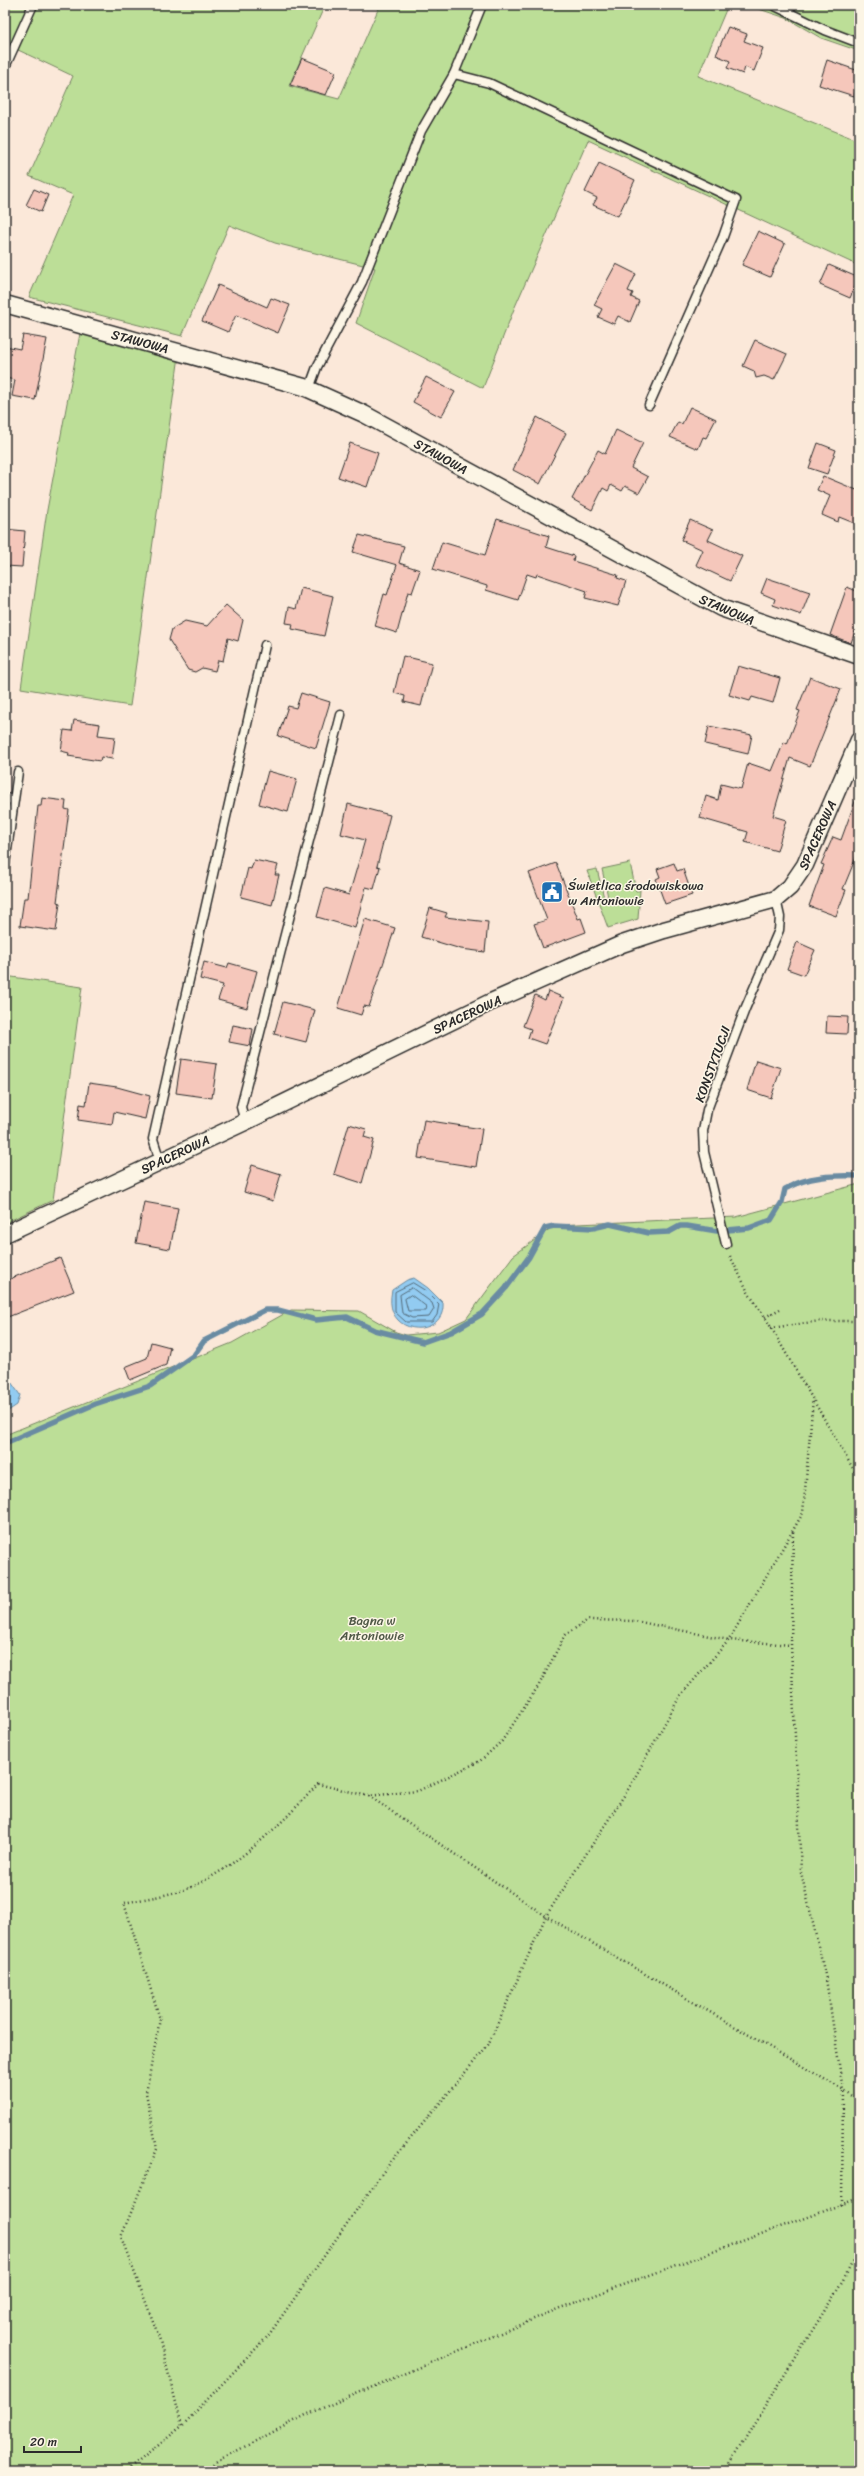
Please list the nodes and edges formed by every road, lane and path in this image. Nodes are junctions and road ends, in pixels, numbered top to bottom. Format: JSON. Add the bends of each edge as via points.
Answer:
{"nodes":[{"id":1,"x":33,"y":5,"type":"edge"},
{"id":2,"x":482,"y":5,"type":"edge"},
{"id":3,"x":773,"y":5,"type":"edge"},
{"id":4,"x":859,"y":43,"type":"edge"},
{"id":5,"x":5,"y":67,"type":"edge"},
{"id":6,"x":454,"y":74,"type":"junction"},
{"id":7,"x":5,"y":304,"type":"edge"},
{"id":8,"x":309,"y":389,"type":"junction"},
{"id":9,"x":649,"y":404,"type":"dead end"},
{"id":10,"x":265,"y":645,"type":"dead end"},
{"id":11,"x":859,"y":656,"type":"edge"},
{"id":12,"x":341,"y":715,"type":"dead end"},
{"id":13,"x":859,"y":740,"type":"edge"},
{"id":14,"x":18,"y":772,"type":"dead end"},
{"id":15,"x":9,"y":799,"type":"edge"},
{"id":16,"x":5,"y":864,"type":"edge"},
{"id":17,"x":776,"y":899,"type":"junction"},
{"id":18,"x":245,"y":1122,"type":"junction"},
{"id":19,"x":160,"y":1161,"type":"junction"},
{"id":20,"x":5,"y":1234,"type":"edge"},
{"id":21,"x":726,"y":1244,"type":"joint"},
{"id":22,"x":780,"y":1309,"type":"dead end"},
{"id":23,"x":765,"y":1317,"type":"junction"},
{"id":24,"x":859,"y":1321,"type":"edge"},
{"id":25,"x":771,"y":1328,"type":"junction"},
{"id":26,"x":813,"y":1399,"type":"junction"},
{"id":27,"x":859,"y":1479,"type":"edge"},
{"id":28,"x":792,"y":1532,"type":"junction"},
{"id":29,"x":729,"y":1640,"type":"junction"},
{"id":30,"x":791,"y":1645,"type":"junction"},
{"id":31,"x":368,"y":1796,"type":"junction"},
{"id":32,"x":546,"y":1916,"type":"junction"},
{"id":33,"x":842,"y":2090,"type":"junction"},
{"id":34,"x":859,"y":2100,"type":"edge"},
{"id":35,"x":859,"y":2198,"type":"edge"},
{"id":36,"x":842,"y":2205,"type":"junction"},
{"id":37,"x":859,"y":2249,"type":"edge"},
{"id":38,"x":182,"y":2426,"type":"junction"},
{"id":39,"x":127,"y":2471,"type":"edge"},
{"id":40,"x":202,"y":2471,"type":"edge"},
{"id":41,"x":725,"y":2471,"type":"edge"}],
"edges":[{"from":1,"to":5,"type":"lane"},
{"from":2,"to":6,"type":"lane"},
{"from":3,"to":4,"type":"lane"},
{"from":6,"to":8,"type":"lane","via":[[421,131],[362,282],[317,367]]},
{"from":6,"to":9,"type":"lane","via":[[489,83],[736,200],[723,237]]},
{"from":7,"to":8,"type":"street","name":"STAWOWA"},
{"from":8,"to":11,"type":"street","name":"STAWOWA","via":[[364,414],[721,608]]},
{"from":10,"to":19,"type":"lane","via":[[153,1139]]},
{"from":12,"to":18,"type":"lane","via":[[241,1108]]},
{"from":13,"to":17,"type":"street","name":"SPACEROWA","via":[[805,865],[790,887]]},
{"from":14,"to":15,"type":"lane"},
{"from":15,"to":16,"type":"lane"},
{"from":17,"to":18,"type":"street","name":"SPACEROWA","via":[[622,944],[491,1002]]},
{"from":17,"to":21,"type":"lane","name":"KONSTYTUCJI","via":[[780,917],[779,930],[744,1009],[703,1131],[704,1152]]},
{"from":18,"to":19,"type":"street","name":"SPACEROWA"},
{"from":19,"to":20,"type":"street","name":"SPACEROWA"},
{"from":21,"to":23,"type":"path","via":[[738,1274]]},
{"from":22,"to":23,"type":"path"},
{"from":23,"to":25,"type":"path"},
{"from":24,"to":25,"type":"path","via":[[820,1321]]},
{"from":25,"to":26,"type":"path"},
{"from":26,"to":27,"type":"path"},
{"from":26,"to":28,"type":"path","via":[[803,1513]]},
{"from":28,"to":29,"type":"path"},
{"from":28,"to":30,"type":"path"},
{"from":29,"to":30,"type":"path"},
{"from":29,"to":31,"type":"path","via":[[635,1621],[588,1620],[565,1635],[539,1685],[502,1741],[480,1761],[418,1791]]},
{"from":29,"to":32,"type":"path","via":[[680,1696],[629,1788]]},
{"from":30,"to":33,"type":"path","via":[[801,1872],[826,1979]]},
{"from":31,"to":32,"type":"path"},
{"from":31,"to":38,"type":"path","via":[[318,1784],[287,1818],[240,1858],[197,1885],[124,1904],[160,2019],[146,2093],[157,2149],[121,2237],[159,2337]]},
{"from":32,"to":33,"type":"path"},
{"from":32,"to":38,"type":"path","via":[[488,2045],[386,2168],[268,2336]]},
{"from":33,"to":34,"type":"path"},
{"from":33,"to":36,"type":"path"},
{"from":35,"to":36,"type":"path"},
{"from":36,"to":40,"type":"path","via":[[560,2308],[306,2415]]},
{"from":37,"to":41,"type":"path"},
{"from":38,"to":39,"type":"path"}]}
